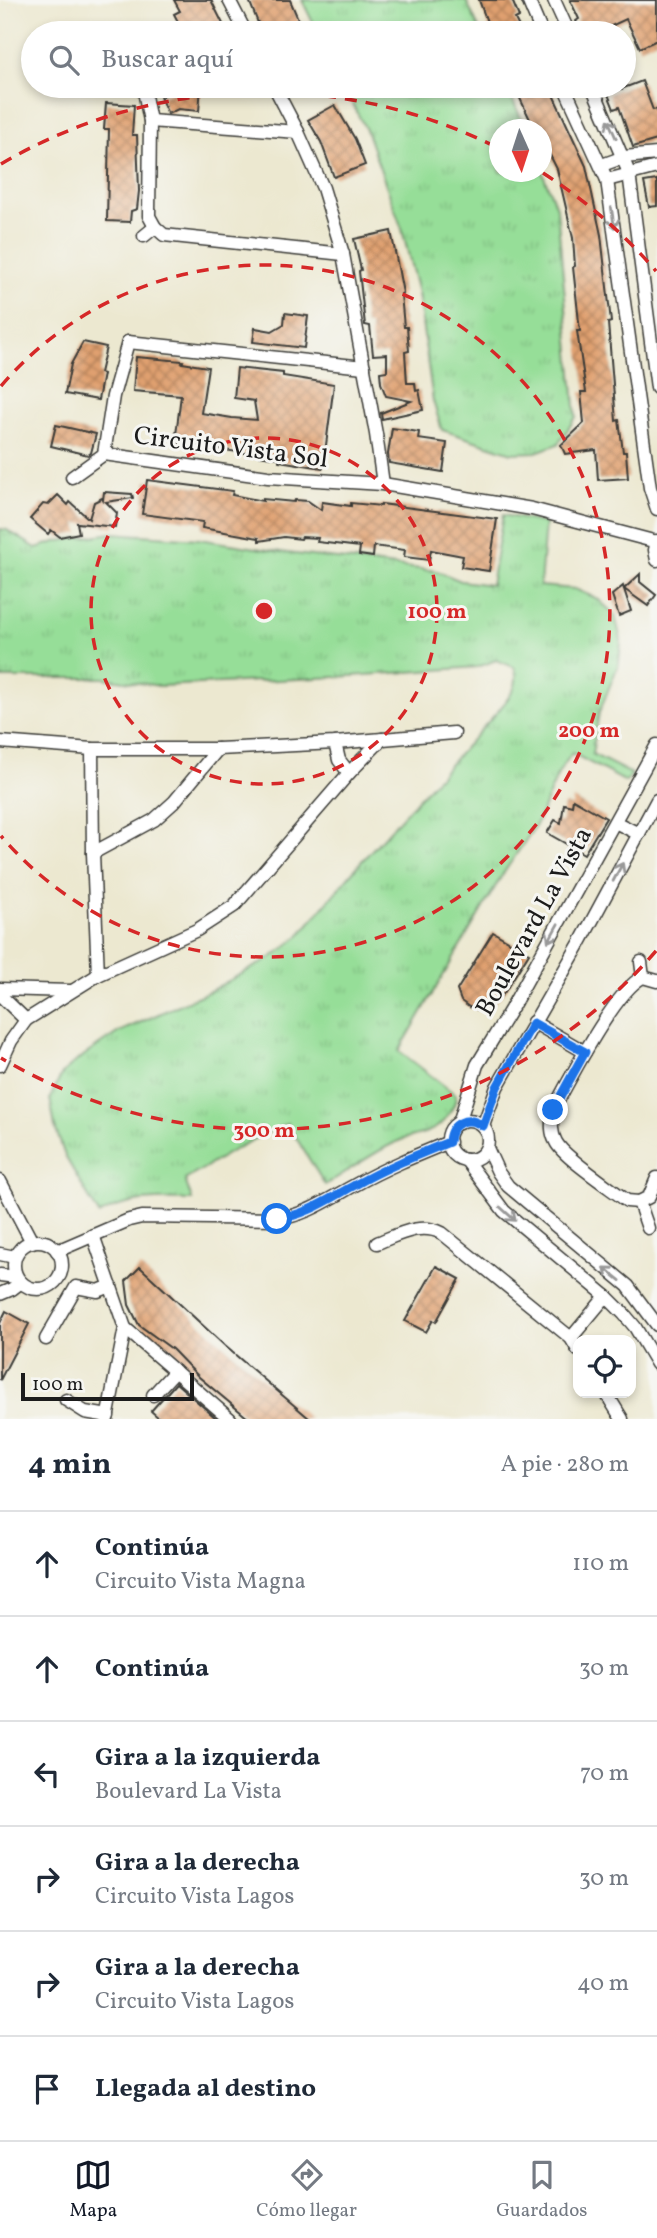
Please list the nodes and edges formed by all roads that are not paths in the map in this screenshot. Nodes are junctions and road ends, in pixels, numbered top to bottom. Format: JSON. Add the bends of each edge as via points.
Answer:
{"nodes":[{"id":1,"x":229,"y":0,"type":"edge"},
{"id":2,"x":528,"y":0,"type":"edge"},
{"id":3,"x":554,"y":0,"type":"edge"},
{"id":4,"x":240,"y":21,"type":"edge"},
{"id":5,"x":537,"y":21,"type":"edge"},
{"id":6,"x":564,"y":21,"type":"edge"},
{"id":7,"x":145,"y":98,"type":"edge"},
{"id":8,"x":280,"y":98,"type":"edge"},
{"id":9,"x":569,"y":98,"type":"edge"},
{"id":10,"x":597,"y":98,"type":"edge"},
{"id":11,"x":150,"y":121,"type":"junction"},
{"id":12,"x":298,"y":132,"type":"junction"},
{"id":13,"x":657,"y":154,"type":"edge"},
{"id":14,"x":624,"y":157,"type":"junction"},
{"id":15,"x":602,"y":165,"type":"junction"},
{"id":16,"x":657,"y":167,"type":"edge"},
{"id":17,"x":629,"y":173,"type":"junction"},
{"id":18,"x":607,"y":180,"type":"junction"},
{"id":19,"x":155,"y":227,"type":"junction"},
{"id":20,"x":144,"y":236,"type":"dead end"},
{"id":21,"x":343,"y":254,"type":"junction"},
{"id":22,"x":120,"y":330,"type":"dead end"},
{"id":23,"x":128,"y":342,"type":"junction"},
{"id":24,"x":364,"y":367,"type":"junction"},
{"id":25,"x":656,"y":371,"type":"edge"},
{"id":26,"x":633,"y":374,"type":"junction"},
{"id":27,"x":657,"y":388,"type":"edge"},
{"id":28,"x":104,"y":454,"type":"junction"},
{"id":29,"x":72,"y":477,"type":"dead end"},
{"id":30,"x":383,"y":484,"type":"junction"},
{"id":31,"x":657,"y":509,"type":"edge"},
{"id":32,"x":657,"y":541,"type":"edge"},
{"id":33,"x":657,"y":561,"type":"edge"},
{"id":34,"x":454,"y":733,"type":"dead end"},
{"id":35,"x":382,"y":739,"type":"junction"},
{"id":36,"x":0,"y":742,"type":"edge"},
{"id":37,"x":335,"y":743,"type":"junction"},
{"id":38,"x":657,"y":745,"type":"edge"},
{"id":39,"x":218,"y":748,"type":"junction"},
{"id":40,"x":92,"y":749,"type":"junction"},
{"id":41,"x":349,"y":774,"type":"junction"},
{"id":42,"x":657,"y":800,"type":"edge"},
{"id":43,"x":615,"y":822,"type":"junction"},
{"id":44,"x":639,"y":834,"type":"junction"},
{"id":45,"x":93,"y":853,"type":"junction"},
{"id":46,"x":640,"y":962,"type":"dead end"},
{"id":47,"x":98,"y":975,"type":"junction"},
{"id":48,"x":643,"y":977,"type":"junction"},
{"id":49,"x":657,"y":981,"type":"edge"},
{"id":50,"x":0,"y":989,"type":"edge"},
{"id":51,"x":70,"y":991,"type":"junction"},
{"id":52,"x":0,"y":995,"type":"edge"},
{"id":53,"x":26,"y":1020,"type":"junction"},
{"id":54,"x":533,"y":1023,"type":"junction"},
{"id":55,"x":585,"y":1052,"type":"junction"},
{"id":56,"x":0,"y":1065,"type":"edge"},
{"id":57,"x":459,"y":1123,"type":"junction"},
{"id":58,"x":483,"y":1126,"type":"junction"},
{"id":59,"x":449,"y":1142,"type":"junction"},
{"id":60,"x":487,"y":1148,"type":"junction"},
{"id":61,"x":466,"y":1160,"type":"junction"},
{"id":62,"x":657,"y":1178,"type":"edge"},
{"id":63,"x":0,"y":1181,"type":"edge"},
{"id":64,"x":639,"y":1202,"type":"junction"},
{"id":65,"x":648,"y":1228,"type":"dead end"},
{"id":66,"x":93,"y":1235,"type":"junction"},
{"id":67,"x":33,"y":1242,"type":"junction"},
{"id":68,"x":377,"y":1243,"type":"dead end"},
{"id":69,"x":57,"y":1251,"type":"junction"},
{"id":70,"x":0,"y":1254,"type":"edge"},
{"id":71,"x":15,"y":1256,"type":"junction"},
{"id":72,"x":0,"y":1275,"type":"edge"},
{"id":73,"x":18,"y":1280,"type":"junction"},
{"id":74,"x":111,"y":1286,"type":"junction"},
{"id":75,"x":0,"y":1294,"type":"edge"},
{"id":76,"x":606,"y":1296,"type":"junction"},
{"id":77,"x":657,"y":1325,"type":"edge"},
{"id":78,"x":125,"y":1328,"type":"junction"},
{"id":79,"x":581,"y":1335,"type":"edge"},
{"id":80,"x":46,"y":1339,"type":"dead end"},
{"id":81,"x":573,"y":1342,"type":"edge"},
{"id":82,"x":657,"y":1364,"type":"edge"},
{"id":83,"x":175,"y":1371,"type":"junction"},
{"id":84,"x":153,"y":1395,"type":"dead end"},
{"id":85,"x":609,"y":1398,"type":"edge"},
{"id":86,"x":66,"y":1400,"type":"dead end"},
{"id":87,"x":108,"y":1418,"type":"edge"},
{"id":88,"x":230,"y":1419,"type":"edge"},
{"id":89,"x":622,"y":1419,"type":"edge"}],
"edges":[{"from":1,"to":4,"type":"street"},
{"from":2,"to":5,"type":"street"},
{"from":3,"to":6,"type":"street"},
{"from":7,"to":11,"type":"street"},
{"from":8,"to":12,"type":"street"},
{"from":9,"to":15,"type":"street"},
{"from":14,"to":10,"type":"street","one_way":true},
{"from":11,"to":12,"type":"street"},
{"from":11,"to":19,"type":"street","via":[[149,216]]},
{"from":12,"to":21,"type":"street","via":[[323,188]]},
{"from":13,"to":14,"type":"street"},
{"from":14,"to":15,"type":"street"},
{"from":14,"to":17,"type":"street"},
{"from":15,"to":18,"type":"street"},
{"from":16,"to":17,"type":"street"},
{"from":17,"to":18,"type":"street"},
{"from":17,"to":25,"type":"street"},
{"from":18,"to":26,"type":"street","one_way":true},
{"from":19,"to":20,"type":"street"},
{"from":19,"to":21,"type":"street","via":[[164,235]]},
{"from":21,"to":24,"type":"street"},
{"from":22,"to":23,"type":"street"},
{"from":23,"to":24,"type":"street"},
{"from":23,"to":28,"type":"street","name":"Circuito Vista Sol"},
{"from":24,"to":30,"type":"street"},
{"from":25,"to":26,"type":"street"},
{"from":25,"to":27,"type":"street"},
{"from":26,"to":31,"type":"street"},
{"from":28,"to":29,"type":"street"},
{"from":28,"to":30,"type":"street","name":"Circuito Vista Sol","via":[[268,477]]},
{"from":30,"to":32,"type":"street","name":"Circuito Vista Sol","via":[[532,509]]},
{"from":32,"to":33,"type":"street"},
{"from":34,"to":35,"type":"street"},
{"from":35,"to":37,"type":"street"},
{"from":35,"to":41,"type":"street"},
{"from":36,"to":40,"type":"street"},
{"from":37,"to":39,"type":"street"},
{"from":37,"to":41,"type":"street"},
{"from":38,"to":43,"type":"street","name":"Boulevard La Vista"},
{"from":39,"to":40,"type":"street"},
{"from":39,"to":45,"type":"street","via":[[154,820]]},
{"from":40,"to":45,"type":"street"},
{"from":41,"to":47,"type":"street","via":[[234,906],[197,930]]},
{"from":42,"to":44,"type":"street","name":"Boulevard La Vista"},
{"from":43,"to":44,"type":"street"},
{"from":43,"to":57,"type":"street","name":"Boulevard La Vista","one_way":true,"via":[[477,1065]]},
{"from":54,"to":44,"type":"street","name":"Boulevard La Vista","one_way":true},
{"from":45,"to":47,"type":"street"},
{"from":46,"to":48,"type":"street"},
{"from":47,"to":51,"type":"street"},
{"from":48,"to":49,"type":"street"},
{"from":48,"to":55,"type":"street","via":[[629,986]]},
{"from":50,"to":51,"type":"street"},
{"from":51,"to":53,"type":"street"},
{"from":52,"to":53,"type":"street"},
{"from":53,"to":56,"type":"street"},
{"from":54,"to":55,"type":"street"},
{"from":54,"to":58,"type":"street","name":"Boulevard La Vista","via":[[497,1087]]},
{"from":55,"to":64,"type":"street","via":[[553,1110],[554,1140],[627,1201]]},
{"from":57,"to":58,"type":"street"},
{"from":57,"to":59,"type":"street"},
{"from":58,"to":60,"type":"street"},
{"from":59,"to":61,"type":"street","via":[[454,1154]]},
{"from":59,"to":66,"type":"street","via":[[295,1217],[142,1217]]},
{"from":60,"to":61,"type":"street","via":[[479,1157]]},
{"from":77,"to":60,"type":"street","one_way":true,"via":[[628,1286],[508,1186]]},
{"from":61,"to":76,"type":"street","one_way":true,"via":[[504,1211]]},
{"from":62,"to":64,"type":"street","via":[[649,1197]]},
{"from":63,"to":67,"type":"street"},
{"from":64,"to":65,"type":"street"},
{"from":66,"to":69,"type":"street"},
{"from":66,"to":74,"type":"street"},
{"from":67,"to":69,"type":"street","via":[[46,1243]]},
{"from":67,"to":71,"type":"street"},
{"from":68,"to":81,"type":"street","via":[[416,1229],[442,1233]]},
{"from":69,"to":73,"type":"street","via":[[62,1266],[56,1281],[34,1289]]},
{"from":70,"to":71,"type":"street"},
{"from":71,"to":73,"type":"street"},
{"from":72,"to":73,"type":"street"},
{"from":73,"to":75,"type":"street"},
{"from":74,"to":78,"type":"street"},
{"from":74,"to":80,"type":"street","via":[[92,1291],[76,1287]]},
{"from":76,"to":79,"type":"street"},
{"from":76,"to":82,"type":"street","via":[[635,1327]]},
{"from":78,"to":83,"type":"street"},
{"from":78,"to":87,"type":"street"},
{"from":83,"to":84,"type":"street"},
{"from":83,"to":88,"type":"street"},
{"from":85,"to":89,"type":"street"},
{"from":86,"to":87,"type":"street","via":[[85,1412]]}]}
